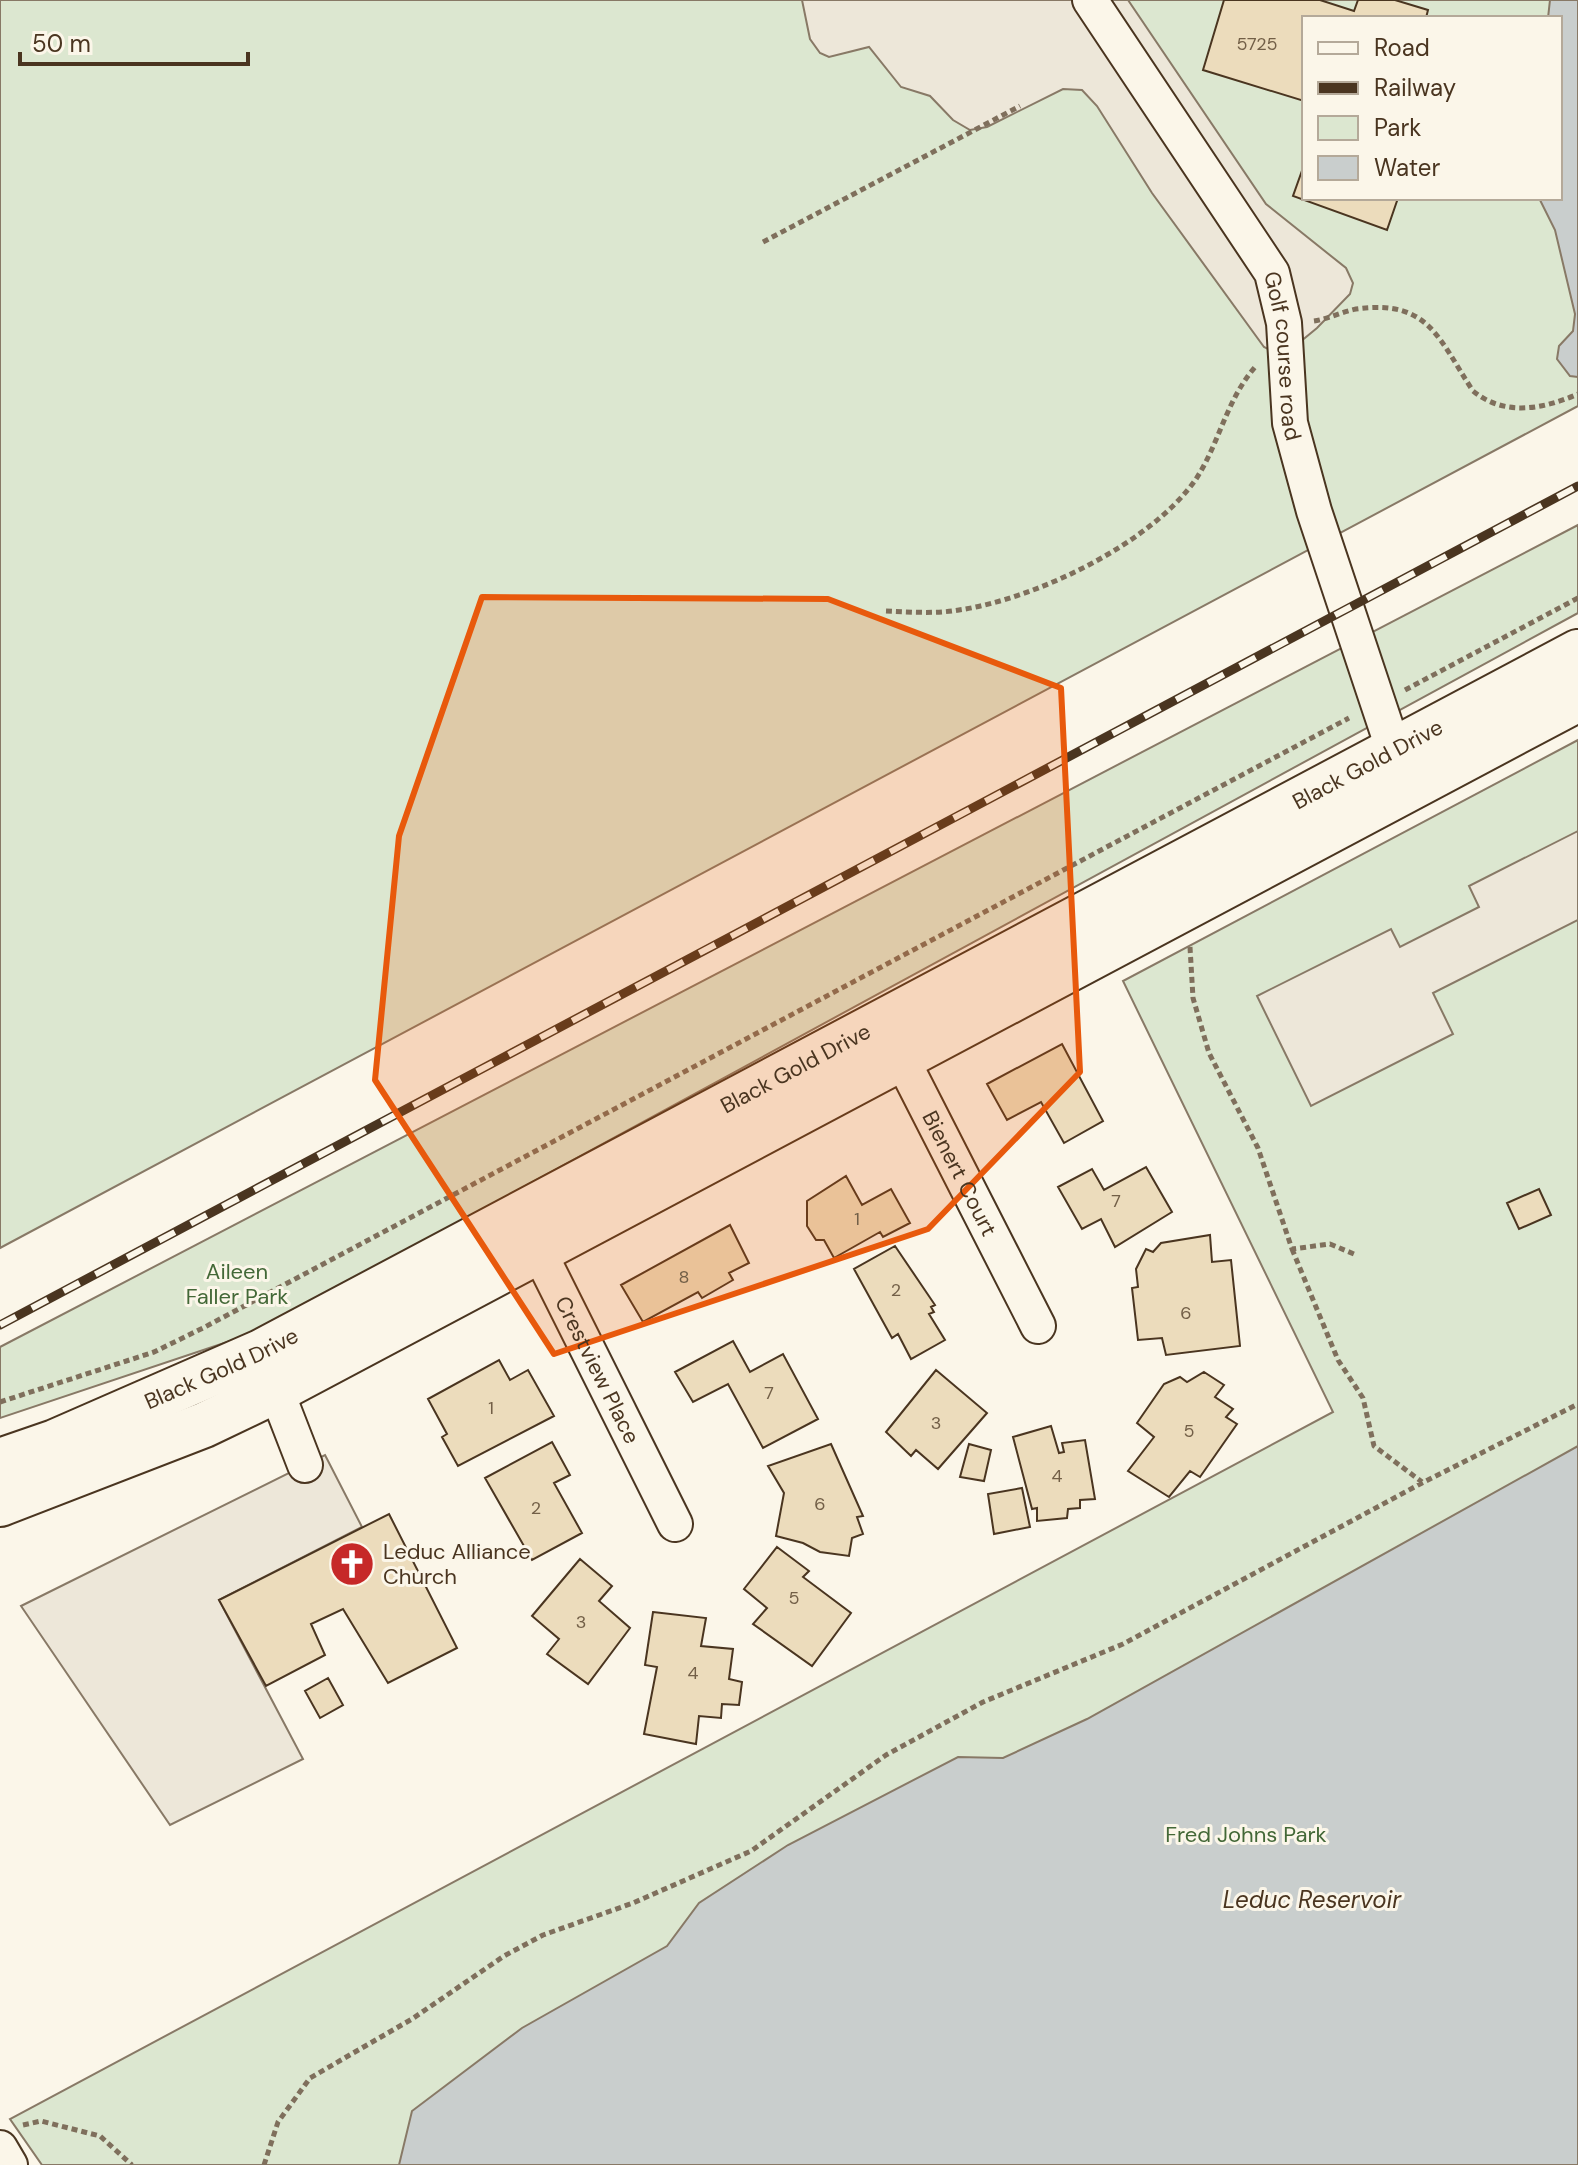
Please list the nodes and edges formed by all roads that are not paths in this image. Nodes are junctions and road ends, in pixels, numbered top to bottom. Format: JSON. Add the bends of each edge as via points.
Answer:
{"nodes":[{"id":1,"x":1090,"y":0,"type":"edge"},
{"id":2,"x":1578,"y":652,"type":"edge"},
{"id":3,"x":1578,"y":699,"type":"edge"},
{"id":4,"x":1394,"y":751,"type":"junction"},
{"id":5,"x":883,"y":1021,"type":"junction"},
{"id":6,"x":903,"y":1060,"type":"junction"},
{"id":7,"x":529,"y":1232,"type":"junction"},
{"id":8,"x":1038,"y":1326,"type":"dead end"},
{"id":9,"x":269,"y":1371,"type":"junction"},
{"id":10,"x":0,"y":1461,"type":"edge"},
{"id":11,"x":305,"y":1465,"type":"dead end"},
{"id":12,"x":0,"y":1504,"type":"edge"},
{"id":13,"x":675,"y":1524,"type":"dead end"},
{"id":14,"x":7,"y":2138,"type":"edge"},
{"id":15,"x":10,"y":2165,"type":"edge"}],
"edges":[{"from":1,"to":4,"type":"street","name":"Golf course road","via":[[1272,273],[1284,323],[1290,423]]},
{"from":2,"to":4,"type":"main road","name":"Black Gold Drive"},
{"from":3,"to":6,"type":"main road","name":"Black Gold Drive","via":[[1013,996]]},
{"from":4,"to":5,"type":"main road","name":"Black Gold Drive"},
{"from":5,"to":6,"type":"street","name":"Bienert Court"},
{"from":5,"to":7,"type":"main road","name":"Black Gold Drive"},
{"from":6,"to":7,"type":"main road","name":"Black Gold Drive"},
{"from":6,"to":8,"type":"street","name":"Bienert Court"},
{"from":7,"to":9,"type":"main road","name":"Black Gold Drive"},
{"from":7,"to":13,"type":"street","name":"Crestview Place"},
{"from":9,"to":10,"type":"main road","name":"Black Gold Drive"},
{"from":9,"to":11,"type":"street"},
{"from":9,"to":12,"type":"main road","name":"Black Gold Drive","via":[[204,1425]]},
{"from":14,"to":15,"type":"street"}]}
